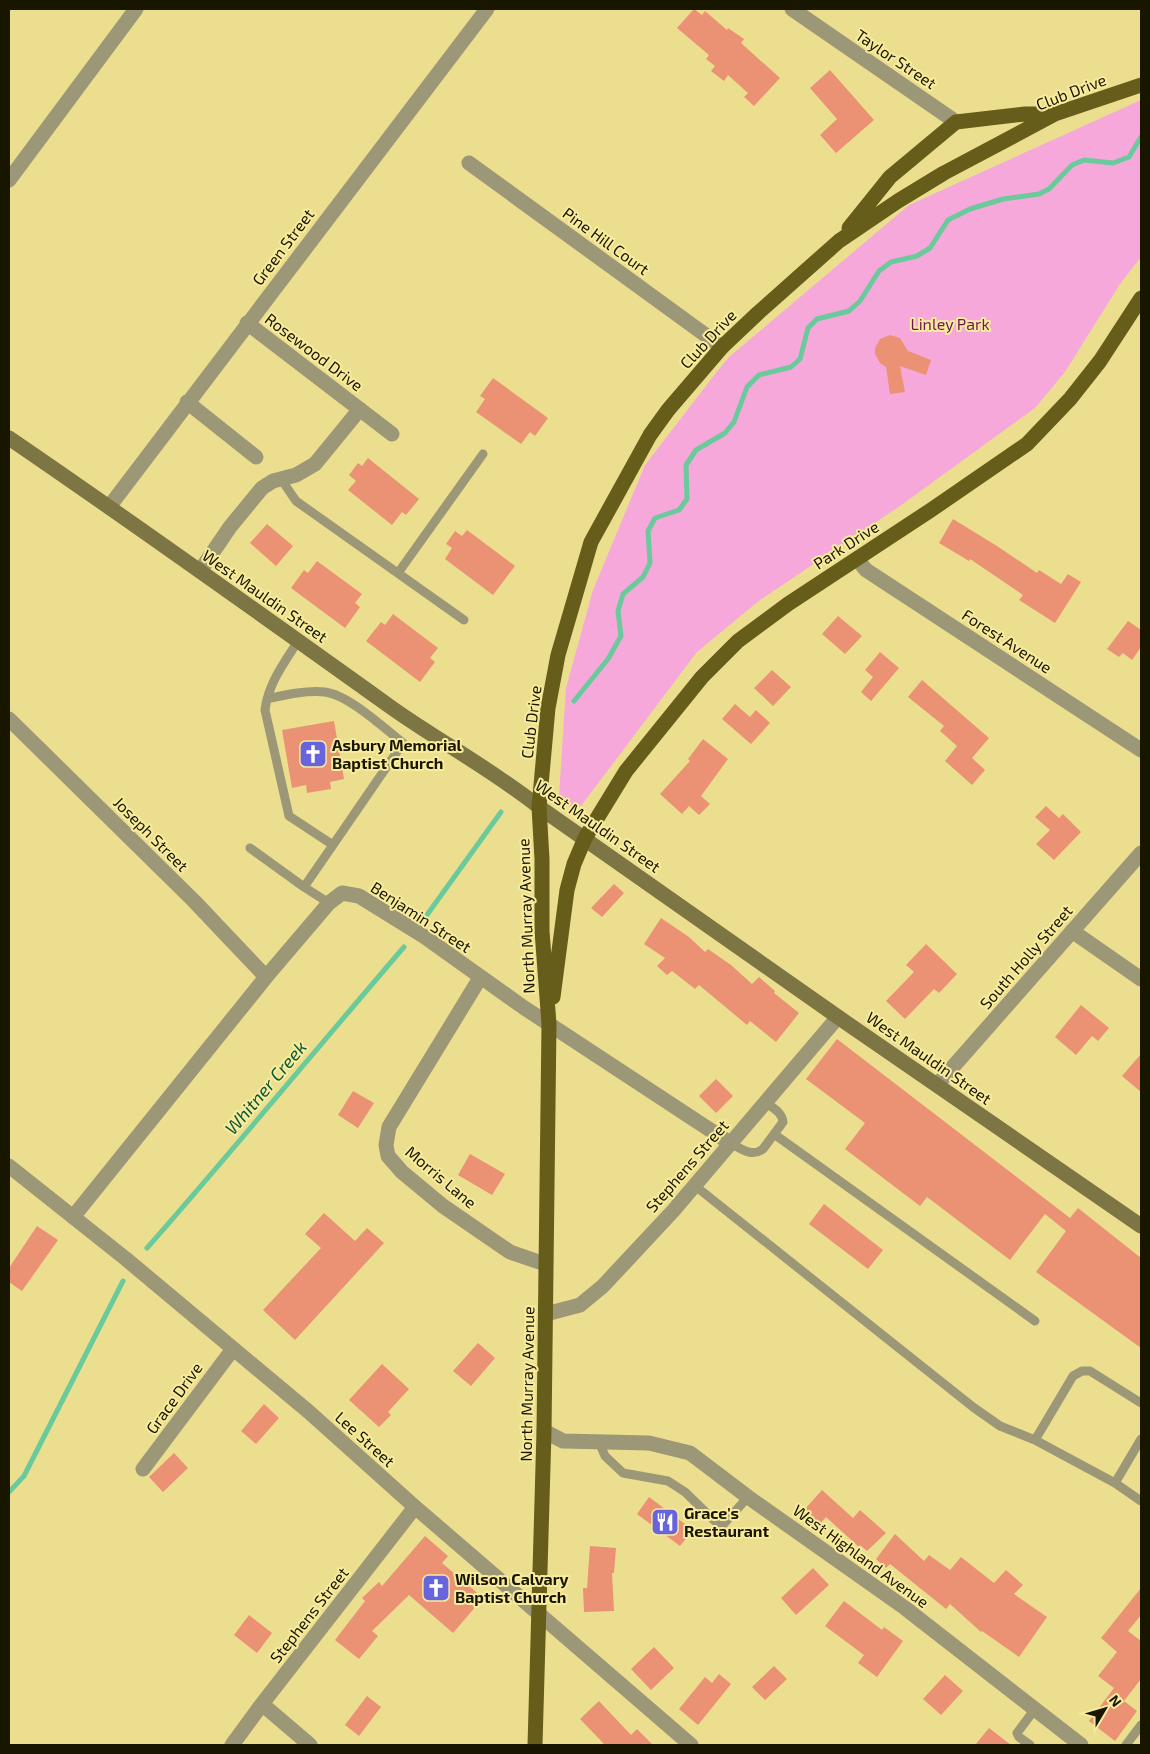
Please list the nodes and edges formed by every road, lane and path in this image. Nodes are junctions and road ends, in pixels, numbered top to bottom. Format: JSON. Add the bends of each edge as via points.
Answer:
{"nodes":[{"id":1,"x":136,"y":9,"type":"edge"},
{"id":2,"x":487,"y":9,"type":"edge"},
{"id":3,"x":792,"y":9,"type":"edge"},
{"id":4,"x":1141,"y":85,"type":"edge"},
{"id":5,"x":1055,"y":114,"type":"junction"},
{"id":6,"x":956,"y":122,"type":"junction"},
{"id":7,"x":469,"y":163,"type":"dead end"},
{"id":8,"x":9,"y":180,"type":"edge"},
{"id":9,"x":839,"y":241,"type":"junction"},
{"id":10,"x":1141,"y":298,"type":"edge"},
{"id":11,"x":247,"y":323,"type":"junction"},
{"id":12,"x":722,"y":347,"type":"junction"},
{"id":13,"x":187,"y":402,"type":"junction"},
{"id":14,"x":360,"y":409,"type":"junction"},
{"id":15,"x":392,"y":434,"type":"dead end"},
{"id":16,"x":9,"y":438,"type":"edge"},
{"id":17,"x":483,"y":454,"type":"dead end"},
{"id":18,"x":256,"y":457,"type":"dead end"},
{"id":19,"x":281,"y":479,"type":"junction"},
{"id":20,"x":109,"y":507,"type":"junction"},
{"id":21,"x":857,"y":559,"type":"junction"},
{"id":22,"x":200,"y":571,"type":"junction"},
{"id":23,"x":398,"y":574,"type":"junction"},
{"id":24,"x":464,"y":620,"type":"dead end"},
{"id":25,"x":298,"y":641,"type":"junction"},
{"id":26,"x":267,"y":699,"type":"junction"},
{"id":27,"x":9,"y":719,"type":"edge"},
{"id":28,"x":1141,"y":750,"type":"edge"},
{"id":29,"x":539,"y":807,"type":"junction"},
{"id":30,"x":585,"y":838,"type":"junction"},
{"id":31,"x":333,"y":845,"type":"junction"},
{"id":32,"x":250,"y":848,"type":"dead end"},
{"id":33,"x":1141,"y":853,"type":"edge"},
{"id":34,"x":304,"y":887,"type":"junction"},
{"id":35,"x":329,"y":903,"type":"junction"},
{"id":36,"x":1072,"y":931,"type":"junction"},
{"id":37,"x":266,"y":977,"type":"junction"},
{"id":38,"x":480,"y":978,"type":"junction"},
{"id":39,"x":1141,"y":979,"type":"edge"},
{"id":40,"x":838,"y":1017,"type":"junction"},
{"id":41,"x":549,"y":1024,"type":"junction"},
{"id":42,"x":937,"y":1085,"type":"junction"},
{"id":43,"x":765,"y":1102,"type":"junction"},
{"id":44,"x":774,"y":1134,"type":"junction"},
{"id":45,"x":730,"y":1143,"type":"junction"},
{"id":46,"x":9,"y":1166,"type":"edge"},
{"id":47,"x":694,"y":1185,"type":"junction"},
{"id":48,"x":73,"y":1217,"type":"junction"},
{"id":49,"x":1141,"y":1226,"type":"edge"},
{"id":50,"x":545,"y":1264,"type":"junction"},
{"id":51,"x":546,"y":1314,"type":"junction"},
{"id":52,"x":1034,"y":1321,"type":"dead end"},
{"id":53,"x":233,"y":1349,"type":"junction"},
{"id":54,"x":1141,"y":1403,"type":"edge"},
{"id":55,"x":544,"y":1431,"type":"junction"},
{"id":56,"x":1141,"y":1439,"type":"edge"},
{"id":57,"x":1035,"y":1440,"type":"junction"},
{"id":58,"x":599,"y":1442,"type":"junction"},
{"id":59,"x":143,"y":1469,"type":"dead end"},
{"id":60,"x":1115,"y":1483,"type":"junction"},
{"id":61,"x":748,"y":1497,"type":"junction"},
{"id":62,"x":1141,"y":1501,"type":"edge"},
{"id":63,"x":415,"y":1507,"type":"junction"},
{"id":64,"x":540,"y":1615,"type":"junction"},
{"id":65,"x":262,"y":1704,"type":"junction"},
{"id":66,"x":1035,"y":1710,"type":"junction"},
{"id":67,"x":1141,"y":1725,"type":"edge"},
{"id":68,"x":232,"y":1745,"type":"edge"},
{"id":69,"x":310,"y":1745,"type":"edge"},
{"id":70,"x":535,"y":1745,"type":"edge"},
{"id":71,"x":692,"y":1745,"type":"edge"},
{"id":72,"x":1030,"y":1745,"type":"edge"},
{"id":73,"x":1081,"y":1745,"type":"edge"},
{"id":74,"x":1126,"y":1745,"type":"edge"}],
"edges":[{"from":1,"to":8,"type":"street"},
{"from":2,"to":11,"type":"street","name":"Green Street"},
{"from":3,"to":6,"type":"street","name":"Taylor Street"},
{"from":4,"to":5,"type":"main road","name":"Club Drive"},
{"from":5,"to":6,"type":"main road"},
{"from":5,"to":9,"type":"main road","name":"Club Drive","via":[[944,173]]},
{"from":6,"to":9,"type":"main road","via":[[890,177]]},
{"from":7,"to":12,"type":"street","name":"Pine Hill Court"},
{"from":9,"to":12,"type":"main road","name":"Club Drive"},
{"from":10,"to":21,"type":"main road","name":"Park Drive","via":[[1094,369],[1027,444]]},
{"from":11,"to":13,"type":"street","name":"Green Street"},
{"from":11,"to":14,"type":"street","name":"Rosewood Drive"},
{"from":12,"to":29,"type":"main road","name":"Club Drive","via":[[650,435],[591,542],[558,655],[548,708]]},
{"from":13,"to":18,"type":"street"},
{"from":13,"to":20,"type":"street","name":"Green Street"},
{"from":14,"to":15,"type":"street","name":"Rosewood Drive"},
{"from":14,"to":19,"type":"street","name":"Rosewood Drive","via":[[315,464]]},
{"from":16,"to":20,"type":"street","name":"West Mauldin Street"},
{"from":17,"to":23,"type":"lane"},
{"from":19,"to":22,"type":"street","name":"Rosewood Drive","via":[[262,488]]},
{"from":19,"to":23,"type":"lane","via":[[296,501]]},
{"from":20,"to":22,"type":"street","name":"West Mauldin Street"},
{"from":21,"to":28,"type":"street","name":"Forest Avenue","via":[[866,570]]},
{"from":21,"to":30,"type":"main road","name":"Park Drive","via":[[788,604],[738,642],[702,677],[626,770]]},
{"from":22,"to":25,"type":"street","name":"West Mauldin Street"},
{"from":23,"to":24,"type":"lane"},
{"from":25,"to":26,"type":"lane"},
{"from":25,"to":29,"type":"street","name":"West Mauldin Street"},
{"from":26,"to":31,"type":"lane","via":[[266,710],[289,816]]},
{"from":26,"to":31,"type":"lane","via":[[295,693],[325,692],[346,700],[404,743]]},
{"from":27,"to":37,"type":"street","name":"Joseph Street","via":[[194,901]]},
{"from":29,"to":30,"type":"street","name":"West Mauldin Street"},
{"from":29,"to":41,"type":"main road","name":"North Murray Avenue","via":[[542,931]]},
{"from":30,"to":40,"type":"street","name":"West Mauldin Street"},
{"from":30,"to":41,"type":"main road","name":"North Murray Avenue","via":[[567,890]]},
{"from":31,"to":34,"type":"lane"},
{"from":32,"to":34,"type":"lane"},
{"from":33,"to":36,"type":"street","name":"South Holly Street"},
{"from":34,"to":35,"type":"lane"},
{"from":35,"to":37,"type":"street","name":"Benjamin Street"},
{"from":35,"to":38,"type":"street","name":"Benjamin Street","via":[[342,893],[359,896],[422,935]]},
{"from":36,"to":39,"type":"street"},
{"from":36,"to":42,"type":"street","name":"South Holly Street"},
{"from":37,"to":48,"type":"street","name":"Benjamin Street"},
{"from":38,"to":41,"type":"street","name":"Benjamin Street"},
{"from":38,"to":50,"type":"street","name":"Morris Lane","via":[[389,1127],[388,1156],[443,1206],[510,1252]]},
{"from":40,"to":42,"type":"street","name":"West Mauldin Street"},
{"from":40,"to":43,"type":"street","name":"Stephens Street"},
{"from":41,"to":45,"type":"street","name":"Benjamin Street"},
{"from":41,"to":50,"type":"main road","name":"North Murray Avenue"},
{"from":42,"to":49,"type":"street","name":"West Mauldin Street"},
{"from":43,"to":44,"type":"lane","via":[[782,1117],[783,1122]]},
{"from":43,"to":45,"type":"street","name":"Stephens Street"},
{"from":44,"to":45,"type":"lane","via":[[758,1153],[751,1154]]},
{"from":44,"to":52,"type":"lane"},
{"from":45,"to":47,"type":"street","name":"Stephens Street"},
{"from":46,"to":48,"type":"street","name":"Lee Street"},
{"from":47,"to":51,"type":"street","name":"Stephens Street","via":[[604,1286],[580,1305]]},
{"from":47,"to":57,"type":"lane","via":[[973,1407],[1000,1426]]},
{"from":48,"to":53,"type":"street","name":"Lee Street"},
{"from":50,"to":51,"type":"main road","name":"North Murray Avenue"},
{"from":51,"to":55,"type":"main road","name":"North Murray Avenue"},
{"from":53,"to":59,"type":"street","name":"Grace Drive"},
{"from":53,"to":63,"type":"street","name":"Lee Street"},
{"from":54,"to":57,"type":"lane","via":[[1090,1370],[1082,1371],[1074,1376]]},
{"from":55,"to":58,"type":"street","name":"West Highland Avenue","via":[[563,1441]]},
{"from":55,"to":64,"type":"main road","name":"North Murray Avenue"},
{"from":56,"to":60,"type":"lane"},
{"from":57,"to":60,"type":"lane"},
{"from":58,"to":61,"type":"street","name":"West Highland Avenue","via":[[649,1443],[690,1454]]},
{"from":58,"to":61,"type":"lane","via":[[605,1456],[623,1474],[668,1481],[685,1492],[721,1528]]},
{"from":60,"to":62,"type":"lane"},
{"from":61,"to":66,"type":"street","name":"West Highland Avenue","via":[[905,1608]]},
{"from":63,"to":64,"type":"street","name":"Lee Street"},
{"from":63,"to":65,"type":"street","name":"Stephens Street"},
{"from":64,"to":70,"type":"main road","name":"North Murray Avenue"},
{"from":64,"to":71,"type":"street","name":"Lee Street"},
{"from":65,"to":68,"type":"street","name":"Stephens Street"},
{"from":65,"to":69,"type":"street"},
{"from":66,"to":72,"type":"lane","via":[[1018,1733]]},
{"from":66,"to":73,"type":"street","name":"West Highland Avenue"},
{"from":67,"to":74,"type":"lane"}]}
